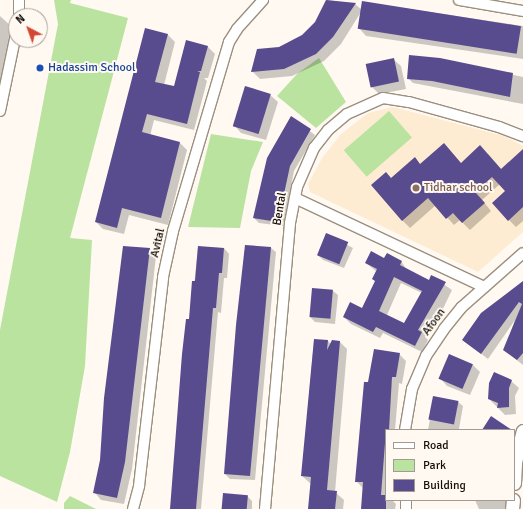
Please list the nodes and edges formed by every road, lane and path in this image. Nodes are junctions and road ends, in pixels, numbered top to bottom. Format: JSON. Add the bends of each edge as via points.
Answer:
{"nodes":[{"id":1,"x":263,"y":0,"type":"edge"},
{"id":2,"x":459,"y":0,"type":"edge"},
{"id":3,"x":523,"y":11,"type":"edge"},
{"id":4,"x":13,"y":48,"type":"edge"},
{"id":5,"x":0,"y":109,"type":"edge"},
{"id":6,"x":523,"y":136,"type":"edge"},
{"id":7,"x":295,"y":198,"type":"junction"},
{"id":8,"x":523,"y":253,"type":"edge"},
{"id":9,"x":484,"y":287,"type":"junction"},
{"id":10,"x":405,"y":429,"type":"edge"},
{"id":11,"x":523,"y":431,"type":"edge"},
{"id":12,"x":515,"y":472,"type":"edge"},
{"id":13,"x":133,"y":509,"type":"edge"},
{"id":14,"x":265,"y":509,"type":"edge"}],
"edges":[{"from":1,"to":13,"type":"street","name":"Avital","via":[[229,42],[172,235],[163,277],[139,486]]},
{"from":2,"to":3,"type":"street"},
{"from":4,"to":5,"type":"street"},
{"from":6,"to":7,"type":"street","name":"Bental","via":[[409,102],[383,98],[347,114],[328,130],[304,167]]},
{"from":7,"to":9,"type":"street"},
{"from":7,"to":14,"type":"street","name":"Bental","via":[[290,223]]},
{"from":8,"to":9,"type":"street","name":"Afoon"},
{"from":9,"to":10,"type":"street","name":"Afoon","via":[[444,329],[426,356],[412,389]]},
{"from":11,"to":12,"type":"street"}]}
